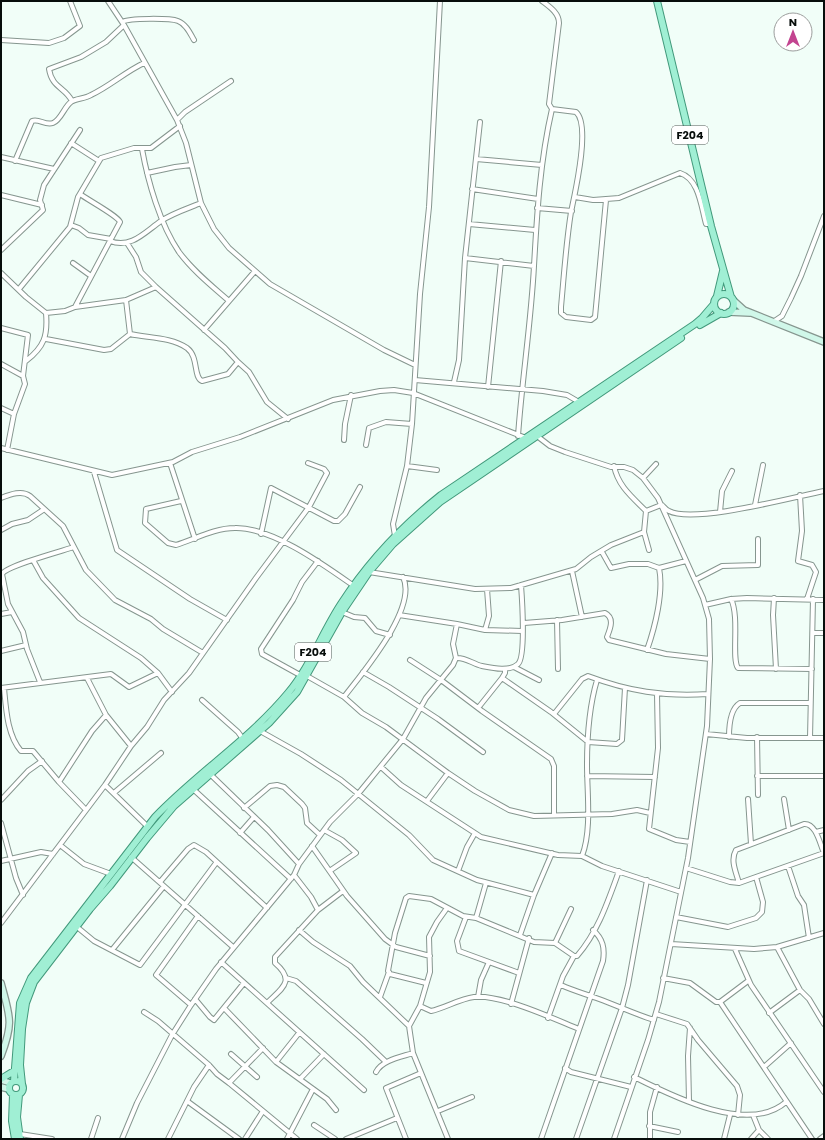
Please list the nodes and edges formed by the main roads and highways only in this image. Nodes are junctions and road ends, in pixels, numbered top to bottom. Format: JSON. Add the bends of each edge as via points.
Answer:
{"nodes":[{"id":1,"x":657,"y":1,"type":"edge"},
{"id":2,"x":723,"y":270,"type":"junction"},
{"id":3,"x":717,"y":296,"type":"junction"},
{"id":4,"x":732,"y":298,"type":"junction"},
{"id":5,"x":714,"y":304,"type":"junction"},
{"id":6,"x":729,"y":312,"type":"junction"},
{"id":7,"x":721,"y":313,"type":"junction"},
{"id":8,"x":752,"y":313,"type":"junction"},
{"id":9,"x":824,"y":342,"type":"edge"},
{"id":10,"x":1,"y":983,"type":"edge"},
{"id":11,"x":1,"y":1056,"type":"edge"},
{"id":12,"x":14,"y":1071,"type":"junction"},
{"id":13,"x":1,"y":1080,"type":"edge"},
{"id":14,"x":11,"y":1084,"type":"junction"},
{"id":15,"x":22,"y":1084,"type":"junction"},
{"id":16,"x":1,"y":1087,"type":"edge"},
{"id":17,"x":16,"y":1095,"type":"junction"},
{"id":18,"x":18,"y":1138,"type":"edge"}],
"edges":[{"from":1,"to":2,"type":"main road","number":"F204"},
{"from":2,"to":3,"type":"main road","number":"F204"},
{"from":2,"to":4,"type":"main road","number":"F204"},
{"from":3,"to":4,"type":"main road","via":[[726,294]]},
{"from":3,"to":5,"type":"main road","number":"F204"},
{"from":4,"to":6,"type":"main road","via":[[733,307]]},
{"from":4,"to":8,"type":"main road","via":[[744,310]]},
{"from":5,"to":7,"type":"main road"},
{"from":5,"to":12,"type":"main road","number":"F204","via":[[695,324],[441,496],[395,536],[367,567],[337,610],[290,691],[266,719],[174,798],[148,827],[28,985],[20,1003]]},
{"from":6,"to":7,"type":"main road","number":"F204"},
{"from":6,"to":8,"type":"main road"},
{"from":7,"to":15,"type":"main road","number":"F204","via":[[686,334],[662,353],[440,502],[393,544],[369,572],[342,612],[297,692],[260,731],[174,806],[38,976],[29,992],[22,1029]]},
{"from":8,"to":9,"type":"main road"},
{"from":10,"to":11,"type":"main road","via":[[11,1022]]},
{"from":12,"to":13,"type":"main road"},
{"from":12,"to":14,"type":"main road","number":"F204"},
{"from":13,"to":14,"type":"main road"},
{"from":14,"to":15,"type":"main road"},
{"from":14,"to":16,"type":"main road"},
{"from":14,"to":17,"type":"main road"},
{"from":15,"to":17,"type":"main road","number":"F204","via":[[24,1089]]},
{"from":17,"to":18,"type":"main road","number":"F204"}]}
